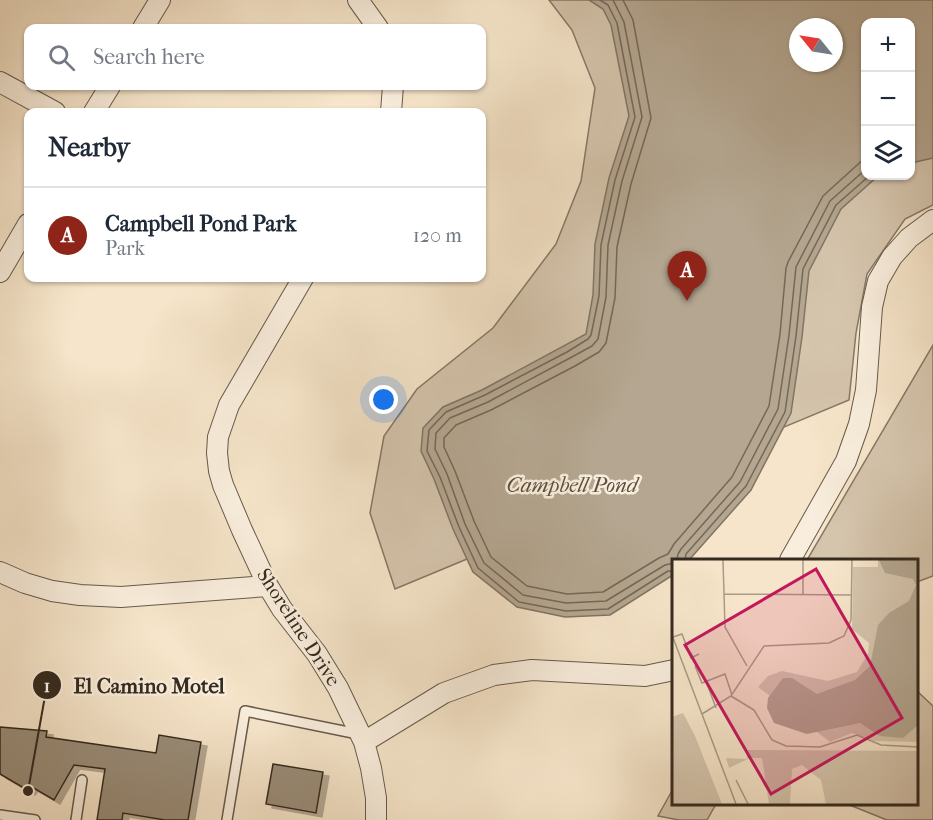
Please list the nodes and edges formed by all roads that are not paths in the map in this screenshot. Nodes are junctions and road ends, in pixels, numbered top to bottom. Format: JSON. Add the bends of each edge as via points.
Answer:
{"nodes":[{"id":1,"x":160,"y":0,"type":"edge"},
{"id":2,"x":358,"y":0,"type":"edge"},
{"id":3,"x":145,"y":24,"type":"edge"},
{"id":4,"x":375,"y":24,"type":"edge"},
{"id":5,"x":0,"y":82,"type":"edge"},
{"id":6,"x":108,"y":90,"type":"edge"},
{"id":7,"x":393,"y":90,"type":"edge"},
{"id":8,"x":48,"y":108,"type":"edge"},
{"id":9,"x":96,"y":108,"type":"edge"},
{"id":10,"x":391,"y":108,"type":"edge"},
{"id":11,"x":933,"y":220,"type":"edge"},
{"id":12,"x":24,"y":231,"type":"edge"},
{"id":13,"x":0,"y":272,"type":"edge"},
{"id":14,"x":301,"y":282,"type":"edge"},
{"id":15,"x":791,"y":559,"type":"edge"},
{"id":16,"x":0,"y":572,"type":"edge"},
{"id":17,"x":268,"y":586,"type":"junction"},
{"id":18,"x":672,"y":670,"type":"edge"},
{"id":19,"x":362,"y":738,"type":"junction"},
{"id":20,"x":82,"y":780,"type":"dead end"},
{"id":21,"x":0,"y":814,"type":"edge"},
{"id":22,"x":22,"y":819,"type":"edge"},
{"id":23,"x":35,"y":820,"type":"edge"},
{"id":24,"x":76,"y":820,"type":"edge"},
{"id":25,"x":227,"y":820,"type":"edge"},
{"id":26,"x":376,"y":820,"type":"edge"}],
"edges":[{"from":1,"to":3,"type":"street"},
{"from":2,"to":4,"type":"street"},
{"from":5,"to":8,"type":"street"},
{"from":6,"to":9,"type":"street"},
{"from":7,"to":10,"type":"street"},
{"from":11,"to":15,"type":"street","via":[[909,238],[878,281],[859,424],[846,461]]},
{"from":12,"to":13,"type":"street"},
{"from":14,"to":17,"type":"street","name":"Shoreline Drive","via":[[229,405],[216,453],[223,485]]},
{"from":16,"to":17,"type":"street","via":[[52,591],[111,597]]},
{"from":17,"to":19,"type":"street","name":"Shoreline Drive","via":[[322,662]]},
{"from":18,"to":19,"type":"street","via":[[645,676],[532,670],[494,675],[444,693]]},
{"from":19,"to":25,"type":"lane","via":[[245,711]]},
{"from":19,"to":26,"type":"street","name":"Shoreline Drive","via":[[372,768]]},
{"from":20,"to":24,"type":"lane"},
{"from":21,"to":22,"type":"lane"},
{"from":22,"to":23,"type":"lane"}]}
